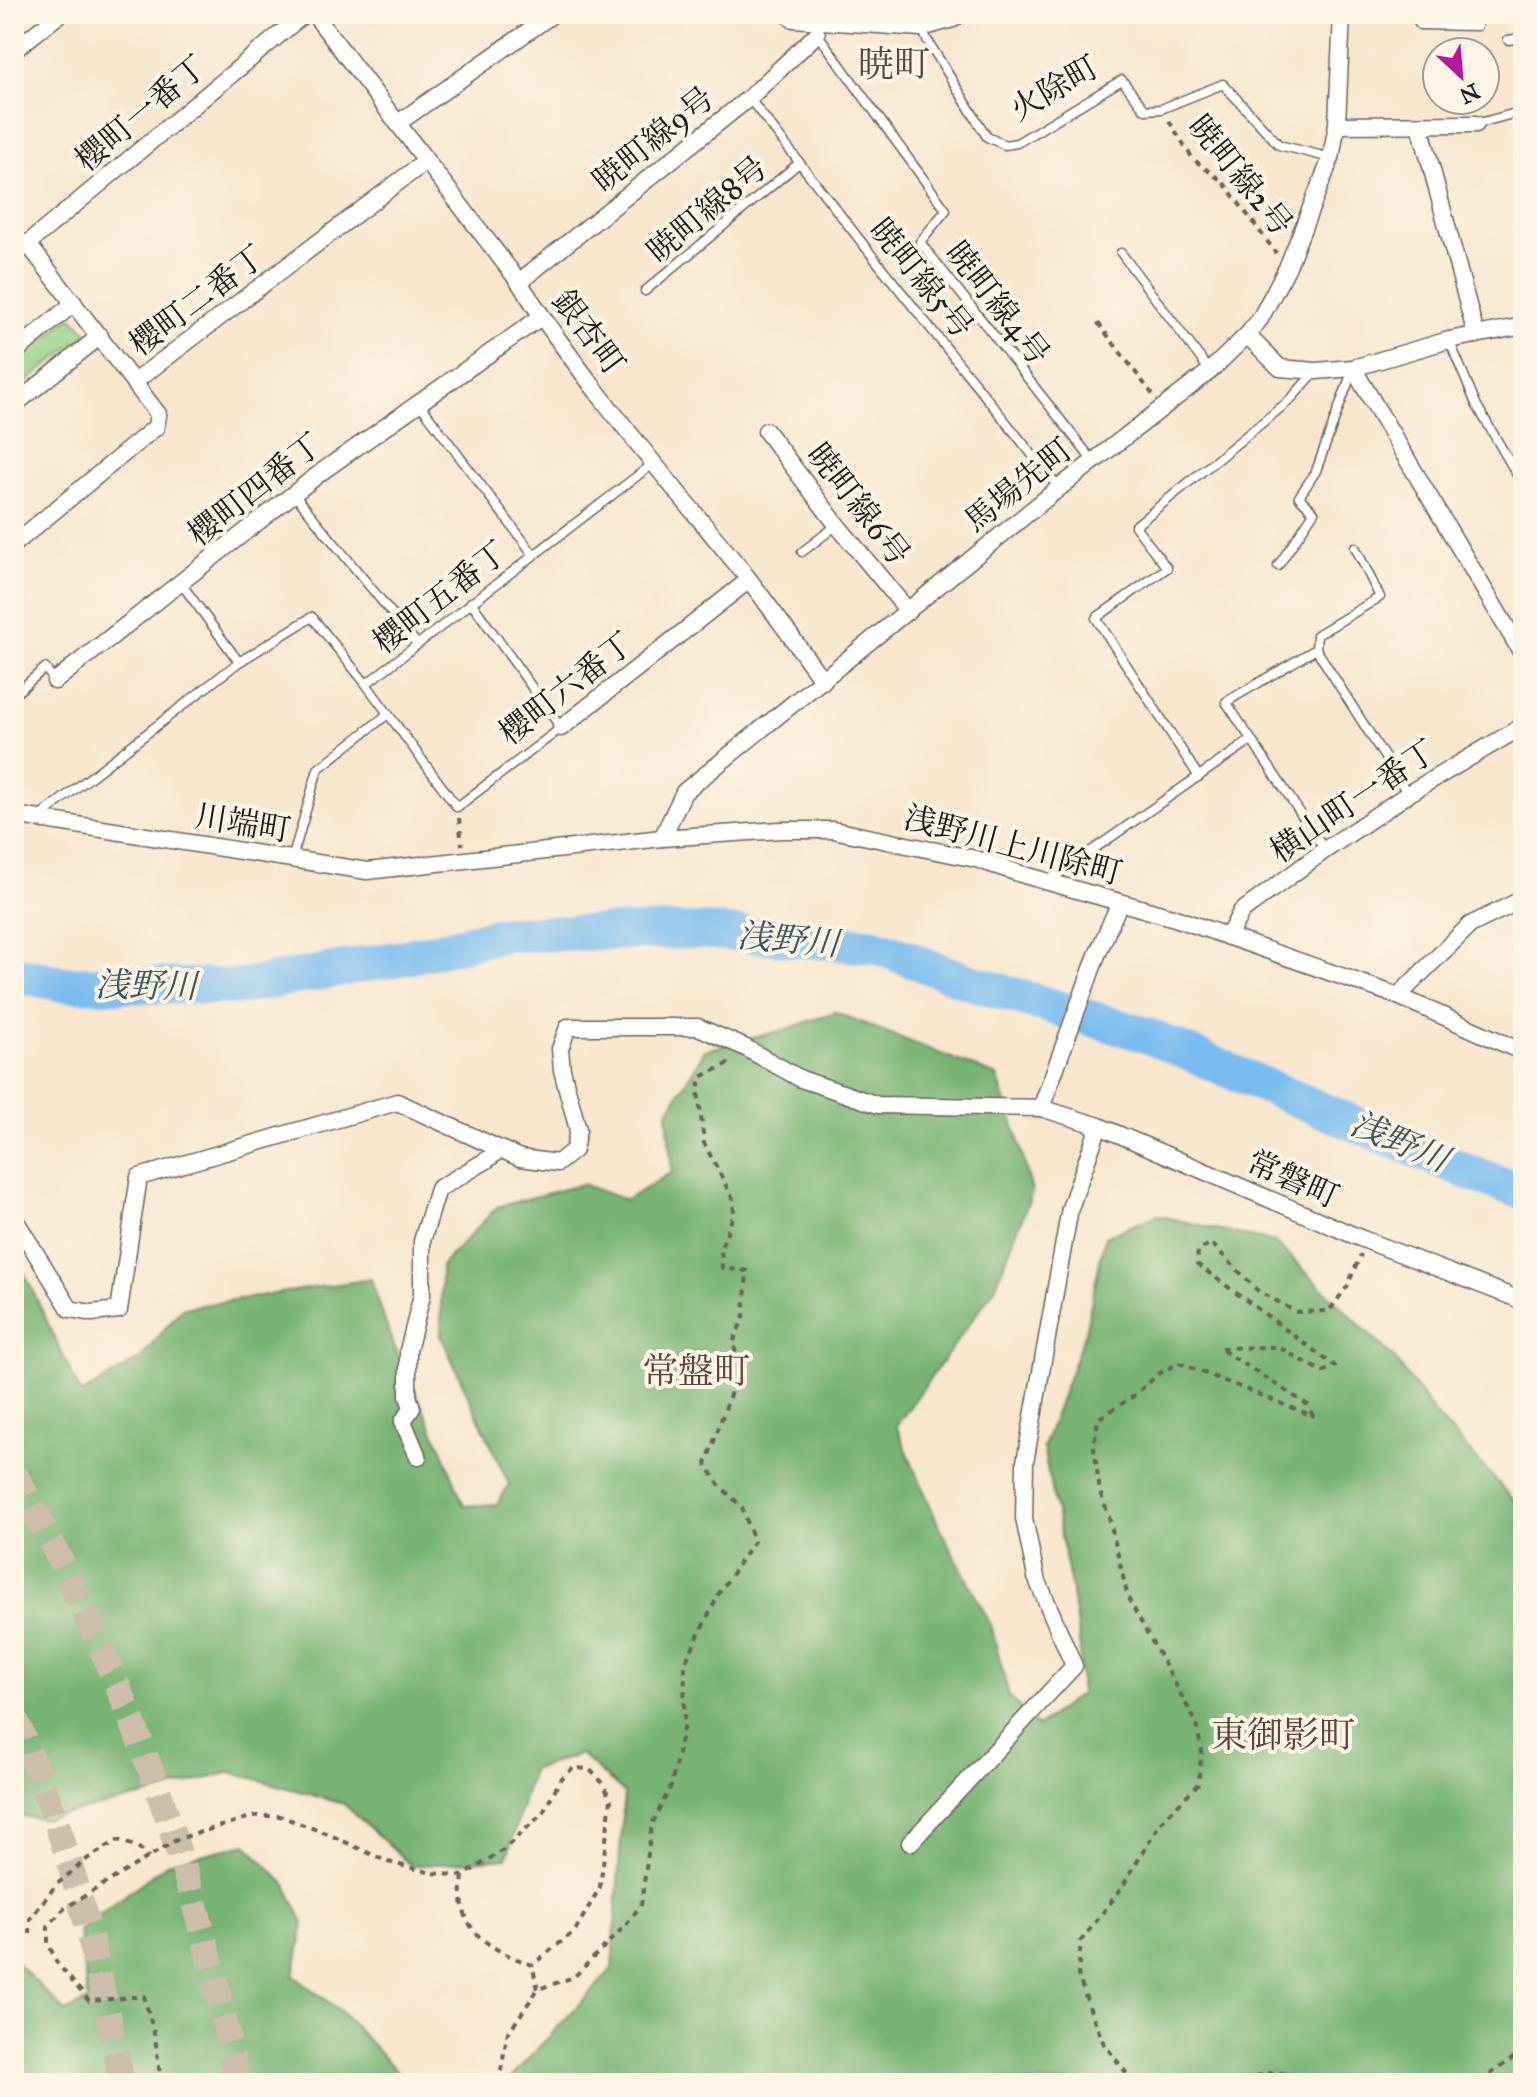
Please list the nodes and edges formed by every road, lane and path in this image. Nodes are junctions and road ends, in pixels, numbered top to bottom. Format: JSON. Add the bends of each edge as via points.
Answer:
{"nodes":[{"id":1,"x":60,"y":14,"type":"edge"},
{"id":2,"x":304,"y":14,"type":"edge"},
{"id":3,"x":314,"y":14,"type":"edge"},
{"id":4,"x":553,"y":14,"type":"edge"},
{"id":5,"x":952,"y":14,"type":"edge"},
{"id":6,"x":1128,"y":14,"type":"edge"},
{"id":7,"x":1136,"y":14,"type":"edge"},
{"id":8,"x":1342,"y":14,"type":"edge"},
{"id":9,"x":1414,"y":14,"type":"edge"},
{"id":10,"x":911,"y":19,"type":"edge"},
{"id":11,"x":809,"y":21,"type":"edge"},
{"id":12,"x":1477,"y":26,"type":"dead end"},
{"id":13,"x":1523,"y":38,"type":"edge"},
{"id":14,"x":1508,"y":40,"type":"dead end"},
{"id":15,"x":14,"y":50,"type":"edge"},
{"id":16,"x":749,"y":98,"type":"junction"},
{"id":17,"x":1161,"y":109,"type":"junction"},
{"id":18,"x":1523,"y":111,"type":"edge"},
{"id":19,"x":398,"y":123,"type":"junction"},
{"id":20,"x":1476,"y":124,"type":"joint"},
{"id":21,"x":1337,"y":125,"type":"junction"},
{"id":22,"x":1420,"y":125,"type":"junction"},
{"id":23,"x":1331,"y":158,"type":"junction"},
{"id":24,"x":426,"y":161,"type":"junction"},
{"id":25,"x":799,"y":163,"type":"junction"},
{"id":26,"x":28,"y":244,"type":"junction"},
{"id":27,"x":1121,"y":253,"type":"dead end"},
{"id":28,"x":14,"y":255,"type":"edge"},
{"id":29,"x":1287,"y":268,"type":"junction"},
{"id":30,"x":519,"y":282,"type":"junction"},
{"id":31,"x":645,"y":291,"type":"dead end"},
{"id":32,"x":74,"y":303,"type":"junction"},
{"id":33,"x":541,"y":317,"type":"junction"},
{"id":34,"x":1098,"y":323,"type":"dead end"},
{"id":35,"x":1523,"y":326,"type":"edge"},
{"id":36,"x":1247,"y":335,"type":"junction"},
{"id":37,"x":1476,"y":335,"type":"junction"},
{"id":38,"x":100,"y":336,"type":"junction"},
{"id":39,"x":1449,"y":340,"type":"junction"},
{"id":40,"x":14,"y":353,"type":"edge"},
{"id":41,"x":1353,"y":368,"type":"junction"},
{"id":42,"x":1210,"y":371,"type":"junction"},
{"id":43,"x":1316,"y":371,"type":"junction"},
{"id":44,"x":134,"y":382,"type":"junction"},
{"id":45,"x":419,"y":402,"type":"junction"},
{"id":46,"x":14,"y":405,"type":"edge"},
{"id":47,"x":1162,"y":406,"type":"junction"},
{"id":48,"x":766,"y":431,"type":"dead end"},
{"id":49,"x":1093,"y":461,"type":"junction"},
{"id":50,"x":654,"y":463,"type":"junction"},
{"id":51,"x":1523,"y":485,"type":"edge"},
{"id":52,"x":1059,"y":488,"type":"junction"},
{"id":53,"x":294,"y":494,"type":"junction"},
{"id":54,"x":837,"y":525,"type":"junction"},
{"id":55,"x":14,"y":544,"type":"edge"},
{"id":56,"x":1355,"y":547,"type":"dead end"},
{"id":57,"x":802,"y":552,"type":"dead end"},
{"id":58,"x":533,"y":554,"type":"junction"},
{"id":59,"x":1278,"y":566,"type":"dead end"},
{"id":60,"x":749,"y":580,"type":"junction"},
{"id":61,"x":180,"y":582,"type":"junction"},
{"id":62,"x":471,"y":602,"type":"junction"},
{"id":63,"x":908,"y":611,"type":"junction"},
{"id":64,"x":417,"y":644,"type":"junction"},
{"id":65,"x":1316,"y":649,"type":"junction"},
{"id":66,"x":1523,"y":655,"type":"edge"},
{"id":67,"x":239,"y":662,"type":"junction"},
{"id":68,"x":55,"y":681,"type":"joint"},
{"id":69,"x":823,"y":681,"type":"junction"},
{"id":70,"x":366,"y":684,"type":"junction"},
{"id":71,"x":14,"y":695,"type":"edge"},
{"id":72,"x":388,"y":714,"type":"junction"},
{"id":73,"x":1523,"y":726,"type":"edge"},
{"id":74,"x":561,"y":728,"type":"junction"},
{"id":75,"x":1251,"y":740,"type":"junction"},
{"id":76,"x":1199,"y":777,"type":"junction"},
{"id":77,"x":1408,"y":794,"type":"junction"},
{"id":78,"x":457,"y":807,"type":"junction"},
{"id":79,"x":14,"y":815,"type":"edge"},
{"id":80,"x":37,"y":819,"type":"junction"},
{"id":81,"x":662,"y":838,"type":"junction"},
{"id":82,"x":1325,"y":850,"type":"junction"},
{"id":83,"x":292,"y":859,"type":"junction"},
{"id":84,"x":464,"y":859,"type":"junction"},
{"id":85,"x":1048,"y":881,"type":"junction"},
{"id":86,"x":1523,"y":899,"type":"edge"},
{"id":87,"x":1120,"y":902,"type":"junction"},
{"id":88,"x":1228,"y":937,"type":"junction"},
{"id":89,"x":1398,"y":996,"type":"junction"},
{"id":90,"x":744,"y":1047,"type":"junction"},
{"id":91,"x":1523,"y":1052,"type":"edge"},
{"id":92,"x":1041,"y":1108,"type":"junction"},
{"id":93,"x":1099,"y":1126,"type":"junction"},
{"id":94,"x":500,"y":1149,"type":"junction"},
{"id":95,"x":14,"y":1218,"type":"edge"},
{"id":96,"x":1360,"y":1238,"type":"junction"},
{"id":97,"x":1523,"y":1301,"type":"edge"},
{"id":98,"x":418,"y":1457,"type":"dead end"},
{"id":99,"x":910,"y":1843,"type":"dead end"},
{"id":100,"x":149,"y":1857,"type":"junction"},
{"id":101,"x":463,"y":1876,"type":"junction"},
{"id":102,"x":30,"y":1934,"type":"dead end"},
{"id":103,"x":532,"y":1965,"type":"junction"},
{"id":104,"x":538,"y":1989,"type":"junction"},
{"id":105,"x":1523,"y":2051,"type":"edge"},
{"id":106,"x":161,"y":2083,"type":"edge"},
{"id":107,"x":499,"y":2083,"type":"edge"},
{"id":108,"x":1134,"y":2083,"type":"edge"},
{"id":109,"x":1246,"y":2083,"type":"edge"},
{"id":110,"x":1326,"y":2083,"type":"edge"},
{"id":111,"x":1481,"y":2083,"type":"edge"}],
"edges":[{"from":1,"to":15,"type":"street"},
{"from":2,"to":26,"type":"street","name":"櫻町一番丁"},
{"from":3,"to":19,"type":"street","name":"銀杏町"},
{"from":4,"to":19,"type":"street"},
{"from":5,"to":10,"type":"highway"},
{"from":6,"to":7,"type":"lane"},
{"from":8,"to":21,"type":"street","name":"馬場先町"},
{"from":9,"to":12,"type":"lane","via":[[1420,25]]},
{"from":10,"to":11,"type":"highway"},
{"from":10,"to":17,"type":"lane","name":"火除町","via":[[987,137],[1005,145],[1017,143],[1122,80],[1145,110]]},
{"from":11,"to":16,"type":"street","name":"暁町線9号"},
{"from":11,"to":49,"type":"lane","name":"暁町線4号","via":[[946,210],[920,242]]},
{"from":13,"to":14,"type":"lane"},
{"from":16,"to":25,"type":"lane","name":"暁町線5号"},
{"from":16,"to":30,"type":"street","name":"暁町線9号"},
{"from":17,"to":23,"type":"lane","via":[[1223,84],[1279,145]]},
{"from":17,"to":29,"type":"path","name":"暁町線2号","via":[[1193,159],[1223,182]]},
{"from":18,"to":20,"type":"lane"},
{"from":19,"to":24,"type":"street","name":"銀杏町"},
{"from":20,"to":22,"type":"street"},
{"from":21,"to":22,"type":"street"},
{"from":21,"to":23,"type":"street","name":"馬場先町"},
{"from":22,"to":37,"type":"street"},
{"from":23,"to":29,"type":"street","name":"馬場先町"},
{"from":24,"to":30,"type":"street","name":"銀杏町"},
{"from":24,"to":44,"type":"street","name":"櫻町二番丁"},
{"from":25,"to":31,"type":"lane","name":"暁町線8号"},
{"from":25,"to":52,"type":"lane","name":"暁町線5号"},
{"from":26,"to":28,"type":"street","name":"櫻町一番丁"},
{"from":26,"to":32,"type":"street"},
{"from":27,"to":42,"type":"lane"},
{"from":29,"to":36,"type":"street","name":"馬場先町"},
{"from":30,"to":33,"type":"street","name":"銀杏町"},
{"from":32,"to":38,"type":"street"},
{"from":32,"to":40,"type":"street"},
{"from":33,"to":45,"type":"street","name":"櫻町四番丁"},
{"from":33,"to":50,"type":"street","name":"銀杏町"},
{"from":34,"to":47,"type":"path"},
{"from":35,"to":37,"type":"street"},
{"from":36,"to":42,"type":"street","name":"馬場先町"},
{"from":36,"to":43,"type":"street","via":[[1280,368]]},
{"from":37,"to":39,"type":"street"},
{"from":38,"to":44,"type":"street","name":"櫻町二番丁"},
{"from":38,"to":46,"type":"street","name":"櫻町二番丁"},
{"from":39,"to":41,"type":"street"},
{"from":39,"to":51,"type":"lane","via":[[1476,404]]},
{"from":41,"to":43,"type":"street"},
{"from":41,"to":59,"type":"lane","via":[[1316,471],[1299,497],[1314,512]]},
{"from":41,"to":66,"type":"street"},
{"from":42,"to":47,"type":"street","name":"馬場先町"},
{"from":43,"to":76,"type":"lane","via":[[1289,401],[1135,526],[1167,568],[1096,618]]},
{"from":44,"to":55,"type":"street","via":[[158,414],[156,427]]},
{"from":45,"to":53,"type":"street","name":"櫻町四番丁"},
{"from":45,"to":58,"type":"lane"},
{"from":47,"to":49,"type":"street","name":"馬場先町"},
{"from":48,"to":54,"type":"street","name":"暁町線6号"},
{"from":49,"to":52,"type":"street","name":"馬場先町"},
{"from":50,"to":58,"type":"lane","name":"櫻町五番丁"},
{"from":50,"to":60,"type":"street","name":"銀杏町"},
{"from":52,"to":63,"type":"street","name":"馬場先町"},
{"from":53,"to":61,"type":"street","name":"櫻町四番丁"},
{"from":53,"to":64,"type":"lane"},
{"from":54,"to":57,"type":"lane"},
{"from":54,"to":63,"type":"street","name":"暁町線6号"},
{"from":56,"to":65,"type":"lane","via":[[1380,597],[1317,635]]},
{"from":58,"to":62,"type":"lane","name":"櫻町五番丁"},
{"from":60,"to":69,"type":"street","name":"銀杏町"},
{"from":60,"to":74,"type":"street","name":"櫻町六番丁"},
{"from":61,"to":67,"type":"lane"},
{"from":61,"to":68,"type":"street","name":"櫻町四番丁"},
{"from":62,"to":64,"type":"lane","name":"櫻町五番丁"},
{"from":62,"to":74,"type":"lane"},
{"from":63,"to":69,"type":"street","name":"馬場先町"},
{"from":64,"to":70,"type":"lane","name":"櫻町五番丁"},
{"from":65,"to":75,"type":"lane","via":[[1226,702]]},
{"from":65,"to":77,"type":"lane"},
{"from":67,"to":70,"type":"lane","name":"櫻町五番丁","via":[[312,617]]},
{"from":67,"to":80,"type":"lane","name":"櫻町五番丁"},
{"from":68,"to":71,"type":"lane","name":"櫻町四番丁","via":[[45,668]]},
{"from":69,"to":81,"type":"street","name":"馬場先町","via":[[684,792]]},
{"from":70,"to":72,"type":"lane"},
{"from":72,"to":78,"type":"lane"},
{"from":72,"to":83,"type":"lane","via":[[318,769]]},
{"from":73,"to":77,"type":"street","name":"横山町一番丁"},
{"from":74,"to":78,"type":"lane","name":"櫻町六番丁"},
{"from":75,"to":76,"type":"lane"},
{"from":75,"to":82,"type":"lane"},
{"from":76,"to":85,"type":"lane"},
{"from":77,"to":82,"type":"street","name":"横山町一番丁"},
{"from":78,"to":84,"type":"path"},
{"from":79,"to":80,"type":"street","name":"川端町"},
{"from":80,"to":83,"type":"street","name":"川端町"},
{"from":81,"to":84,"type":"street","name":"浅野川上川除町"},
{"from":81,"to":85,"type":"street","name":"浅野川上川除町","via":[[833,830],[976,859]]},
{"from":82,"to":88,"type":"street","name":"横山町一番丁","via":[[1241,912]]},
{"from":83,"to":84,"type":"street","name":"川端町","via":[[367,871]]},
{"from":85,"to":87,"type":"street","name":"浅野川上川除町"},
{"from":86,"to":89,"type":"street","via":[[1470,925]]},
{"from":87,"to":88,"type":"street","name":"浅野川上川除町"},
{"from":87,"to":92,"type":"street"},
{"from":88,"to":89,"type":"street","name":"浅野川上川除町"},
{"from":89,"to":91,"type":"street","name":"浅野川上川除町"},
{"from":90,"to":92,"type":"street","name":"常磐町","via":[[801,1079],[878,1105]]},
{"from":90,"to":94,"type":"street","name":"常磐町","via":[[698,1027],[568,1027],[560,1049],[578,1130],[574,1150],[558,1163],[520,1158]]},
{"from":90,"to":104,"type":"path","via":[[726,1065],[701,1077],[698,1090],[704,1143],[733,1199],[734,1213],[721,1248],[722,1268],[747,1271],[744,1316],[733,1343],[740,1366],[706,1464],[742,1507],[754,1541],[719,1593],[685,1663],[684,1725],[671,1786],[652,1824],[641,1905],[574,1977]]},
{"from":92,"to":93,"type":"street","name":"常磐町"},
{"from":93,"to":96,"type":"street","name":"常磐町"},
{"from":93,"to":99,"type":"street","via":[[1070,1208],[1025,1462],[1024,1518],[1036,1577],[1074,1666]]},
{"from":94,"to":95,"type":"street","via":[[397,1102],[139,1177],[119,1310],[70,1309]]},
{"from":94,"to":98,"type":"street","via":[[438,1189],[422,1241],[422,1295],[408,1351],[412,1408],[403,1421]]},
{"from":96,"to":97,"type":"street","name":"常磐町"},
{"from":96,"to":108,"type":"path","via":[[1361,1256],[1329,1311],[1296,1312],[1257,1290],[1211,1243],[1198,1251],[1197,1264],[1335,1366],[1323,1372],[1278,1347],[1219,1348],[1308,1405],[1313,1416],[1179,1363],[1098,1419],[1094,1448],[1100,1492],[1128,1598],[1195,1720],[1202,1751],[1198,1784],[1160,1823],[1121,1889],[1081,1941],[1078,1975],[1091,2012],[1104,2044]]},
{"from":100,"to":101,"type":"path","via":[[178,1839],[216,1827],[254,1816],[280,1816],[388,1862]]},
{"from":100,"to":102,"type":"path","via":[[118,1840],[87,1859],[56,1885],[30,1919]]},
{"from":100,"to":106,"type":"path","via":[[65,1908],[48,1926],[48,1943],[57,1963],[89,2001],[144,1996]]},
{"from":101,"to":103,"type":"path","via":[[465,1918],[478,1938]]},
{"from":101,"to":103,"type":"path","via":[[503,1850],[543,1813],[560,1780],[573,1768],[589,1769],[603,1783],[611,1800],[600,1887],[575,1931]]},
{"from":103,"to":104,"type":"path"},
{"from":104,"to":107,"type":"path","via":[[507,2035]]},
{"from":105,"to":111,"type":"path"},
{"from":109,"to":110,"type":"path","via":[[1251,2077],[1287,2072]]}]}
